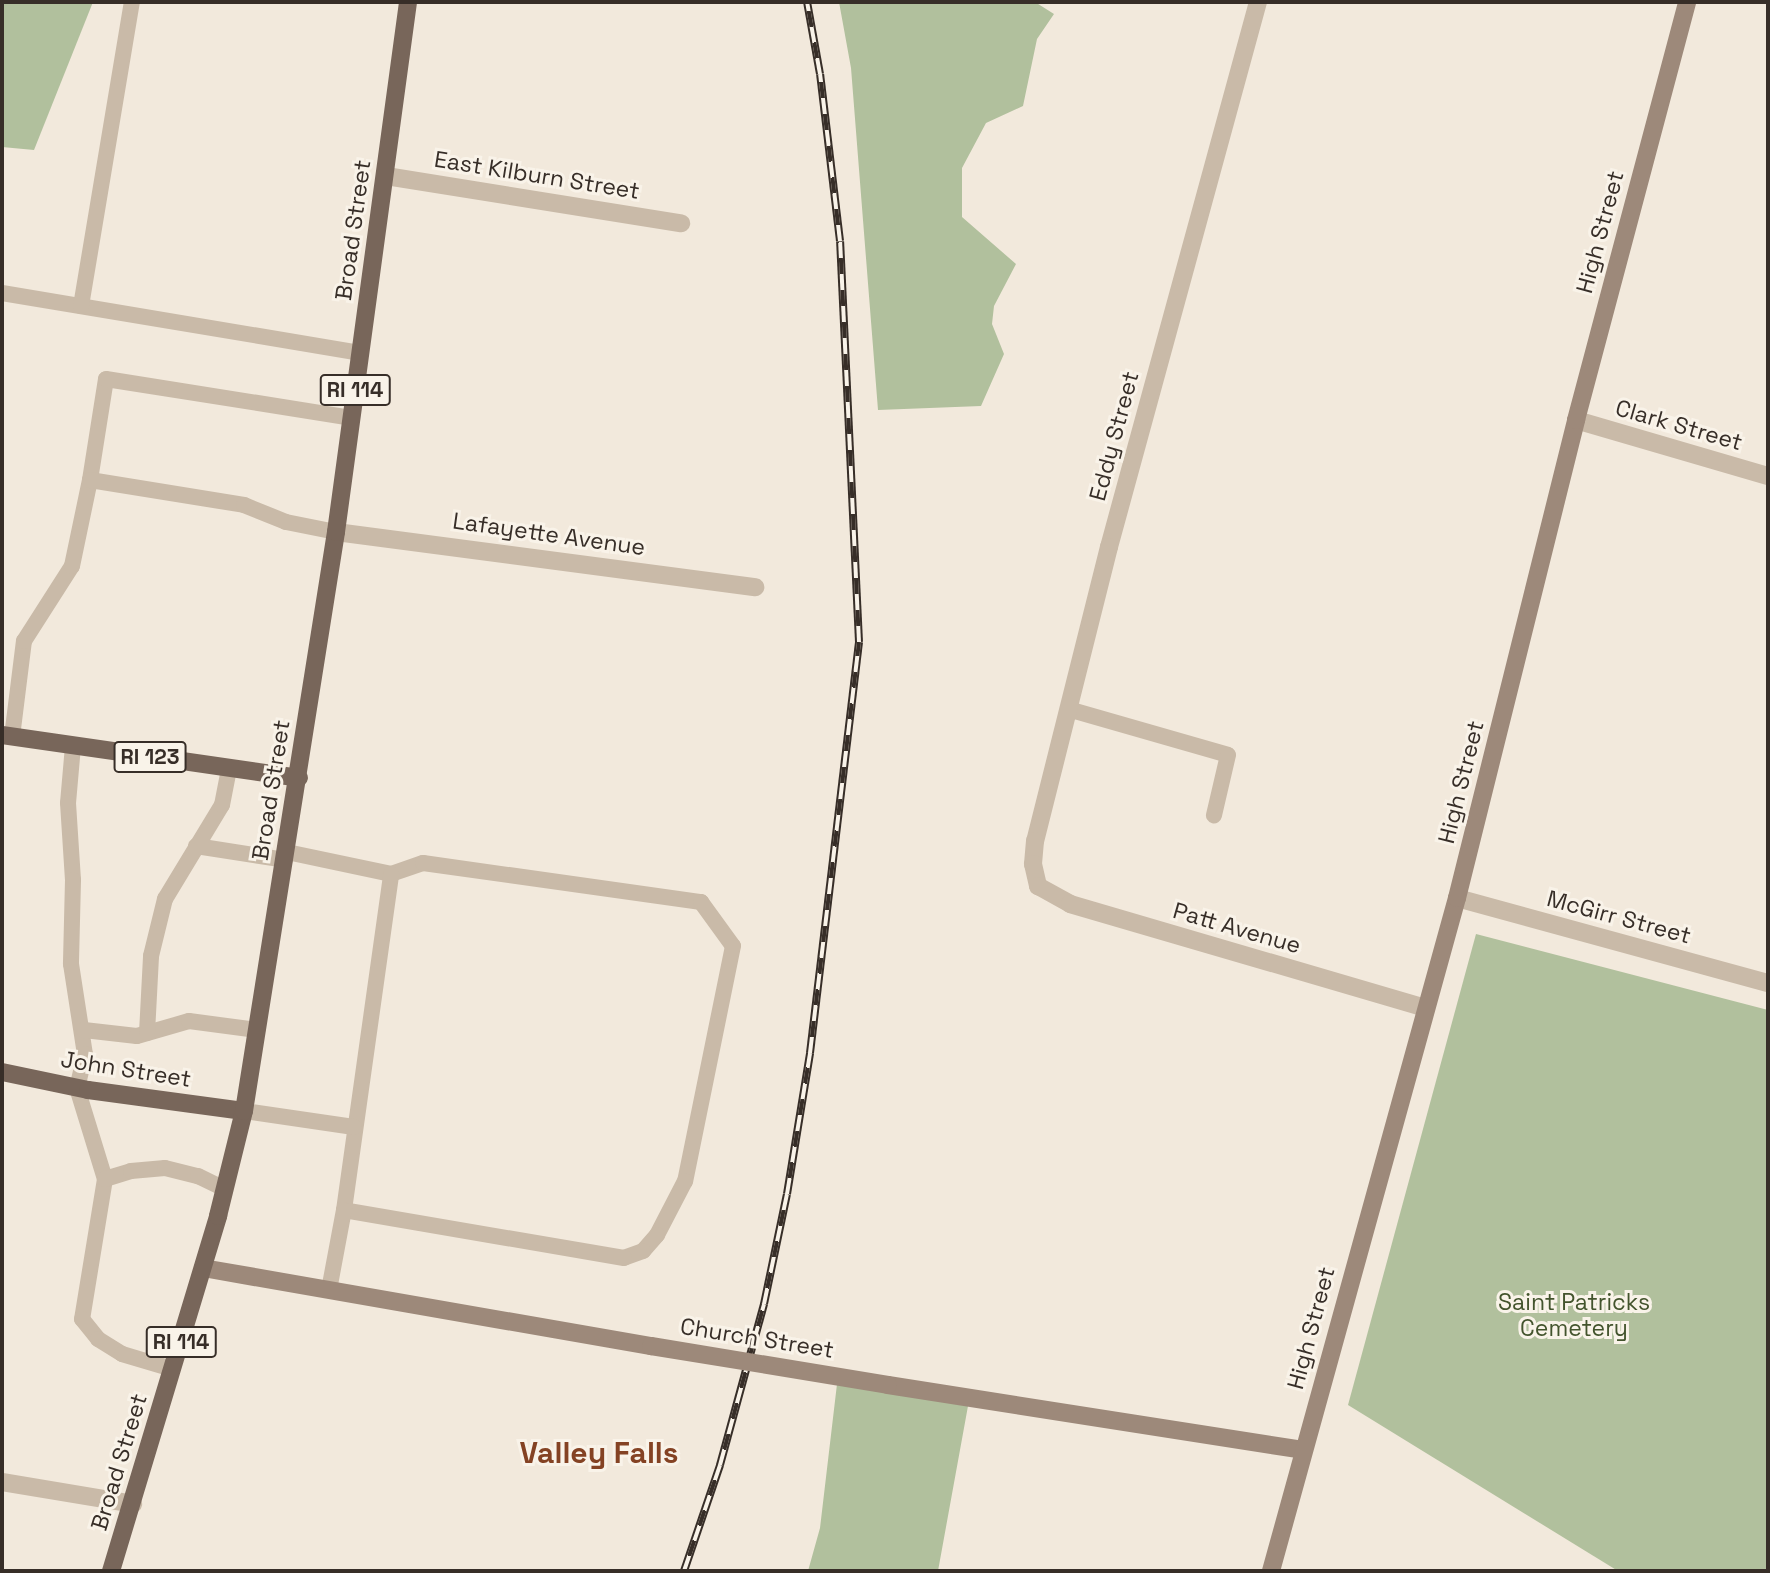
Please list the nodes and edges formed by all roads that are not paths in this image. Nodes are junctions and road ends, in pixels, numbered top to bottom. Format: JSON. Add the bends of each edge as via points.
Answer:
{"nodes":[{"id":1,"x":132,"y":2,"type":"edge"},
{"id":2,"x":408,"y":2,"type":"edge"},
{"id":3,"x":1258,"y":2,"type":"edge"},
{"id":4,"x":1687,"y":2,"type":"edge"},
{"id":5,"x":386,"y":176,"type":"junction"},
{"id":6,"x":681,"y":223,"type":"dead end"},
{"id":7,"x":2,"y":293,"type":"edge"},
{"id":8,"x":80,"y":306,"type":"junction"},
{"id":9,"x":360,"y":354,"type":"junction"},
{"id":10,"x":351,"y":418,"type":"junction"},
{"id":11,"x":1576,"y":420,"type":"junction"},
{"id":12,"x":1768,"y":476,"type":"edge"},
{"id":13,"x":90,"y":480,"type":"junction"},
{"id":14,"x":336,"y":532,"type":"junction"},
{"id":15,"x":755,"y":587,"type":"dead end"},
{"id":16,"x":1068,"y":709,"type":"junction"},
{"id":17,"x":7,"y":736,"type":"edge"},
{"id":18,"x":73,"y":746,"type":"junction"},
{"id":19,"x":229,"y":768,"type":"junction"},
{"id":20,"x":299,"y":778,"type":"junction"},
{"id":21,"x":1214,"y":815,"type":"dead end"},
{"id":22,"x":196,"y":846,"type":"junction"},
{"id":23,"x":286,"y":856,"type":"junction"},
{"id":24,"x":391,"y":874,"type":"junction"},
{"id":25,"x":1038,"y":886,"type":"joint"},
{"id":26,"x":1457,"y":898,"type":"junction"},
{"id":27,"x":1768,"y":983,"type":"edge"},
{"id":28,"x":1425,"y":1008,"type":"junction"},
{"id":29,"x":84,"y":1030,"type":"junction"},
{"id":30,"x":257,"y":1030,"type":"junction"},
{"id":31,"x":147,"y":1033,"type":"junction"},
{"id":32,"x":2,"y":1072,"type":"edge"},
{"id":33,"x":78,"y":1088,"type":"junction"},
{"id":34,"x":244,"y":1111,"type":"junction"},
{"id":35,"x":354,"y":1127,"type":"junction"},
{"id":36,"x":105,"y":1179,"type":"junction"},
{"id":37,"x":225,"y":1189,"type":"junction"},
{"id":38,"x":344,"y":1210,"type":"junction"},
{"id":39,"x":203,"y":1268,"type":"junction"},
{"id":40,"x":329,"y":1290,"type":"junction"},
{"id":41,"x":172,"y":1369,"type":"junction"},
{"id":42,"x":1303,"y":1450,"type":"junction"},
{"id":43,"x":2,"y":1482,"type":"edge"},
{"id":44,"x":132,"y":1504,"type":"junction"},
{"id":45,"x":111,"y":1571,"type":"edge"},
{"id":46,"x":1270,"y":1571,"type":"edge"}],
"edges":[{"from":1,"to":8,"type":"lane"},
{"from":2,"to":5,"type":"main road","name":"Broad Street","number":"RI 114"},
{"from":3,"to":16,"type":"street","name":"Eddy Street"},
{"from":4,"to":11,"type":"street","name":"High Street"},
{"from":5,"to":6,"type":"street","name":"East Kilburn Street"},
{"from":5,"to":9,"type":"main road","name":"Broad Street","number":"RI 114"},
{"from":7,"to":8,"type":"lane"},
{"from":8,"to":9,"type":"lane"},
{"from":9,"to":10,"type":"main road","name":"Broad Street","number":"RI 114"},
{"from":10,"to":13,"type":"lane","via":[[106,379]]},
{"from":10,"to":14,"type":"main road","name":"Broad Street","number":"RI 114"},
{"from":11,"to":12,"type":"street","name":"Clark Street"},
{"from":11,"to":26,"type":"street","name":"High Street"},
{"from":13,"to":14,"type":"lane","via":[[244,505],[286,523]]},
{"from":13,"to":17,"type":"lane","via":[[72,566],[24,641]]},
{"from":14,"to":15,"type":"street","name":"Lafayette Avenue"},
{"from":14,"to":20,"type":"main road","name":"Broad Street","number":"RI 114"},
{"from":16,"to":21,"type":"lane","via":[[1228,755]]},
{"from":16,"to":25,"type":"street","name":"Eddy Street","via":[[1035,841]]},
{"from":17,"to":18,"type":"main road","number":"RI 123"},
{"from":18,"to":19,"type":"main road","number":"RI 123"},
{"from":18,"to":29,"type":"lane","via":[[68,803],[71,964],[76,1010]]},
{"from":19,"to":20,"type":"main road","number":"RI 123"},
{"from":19,"to":22,"type":"lane","via":[[222,805]]},
{"from":20,"to":23,"type":"main road","name":"Broad Street","number":"RI 114"},
{"from":22,"to":23,"type":"lane"},
{"from":22,"to":31,"type":"lane","via":[[165,899],[151,956]]},
{"from":23,"to":24,"type":"lane"},
{"from":23,"to":30,"type":"main road","name":"Broad Street","number":"RI 114"},
{"from":24,"to":35,"type":"lane"},
{"from":24,"to":38,"type":"lane","via":[[423,863],[701,902],[733,946],[685,1181],[657,1235],[643,1251],[624,1258]]},
{"from":25,"to":28,"type":"street","name":"Patt Avenue","via":[[1070,904]]},
{"from":26,"to":27,"type":"street","name":"McGirr Street"},
{"from":26,"to":28,"type":"street","name":"High Street"},
{"from":28,"to":42,"type":"street","name":"High Street"},
{"from":29,"to":31,"type":"lane"},
{"from":29,"to":33,"type":"lane"},
{"from":30,"to":31,"type":"lane","via":[[188,1021]]},
{"from":30,"to":34,"type":"main road","name":"Broad Street","number":"RI 114"},
{"from":32,"to":33,"type":"main road","name":"John Street"},
{"from":33,"to":34,"type":"main road","name":"John Street"},
{"from":33,"to":36,"type":"lane"},
{"from":34,"to":35,"type":"lane"},
{"from":34,"to":37,"type":"main road","name":"Broad Street","number":"RI 114"},
{"from":35,"to":38,"type":"lane"},
{"from":36,"to":37,"type":"lane","via":[[165,1168]]},
{"from":36,"to":41,"type":"lane","via":[[82,1320],[98,1339],[122,1354]]},
{"from":37,"to":39,"type":"main road","name":"Broad Street","number":"RI 114"},
{"from":38,"to":40,"type":"lane"},
{"from":39,"to":40,"type":"street","name":"Church Street"},
{"from":39,"to":41,"type":"main road","name":"Broad Street","number":"RI 114"},
{"from":40,"to":42,"type":"street","name":"Church Street","bridge":true},
{"from":41,"to":44,"type":"main road","name":"Broad Street","number":"RI 114"},
{"from":42,"to":46,"type":"street","name":"High Street"},
{"from":43,"to":44,"type":"street"},
{"from":44,"to":45,"type":"main road","name":"Broad Street","number":"RI 114"}]}
